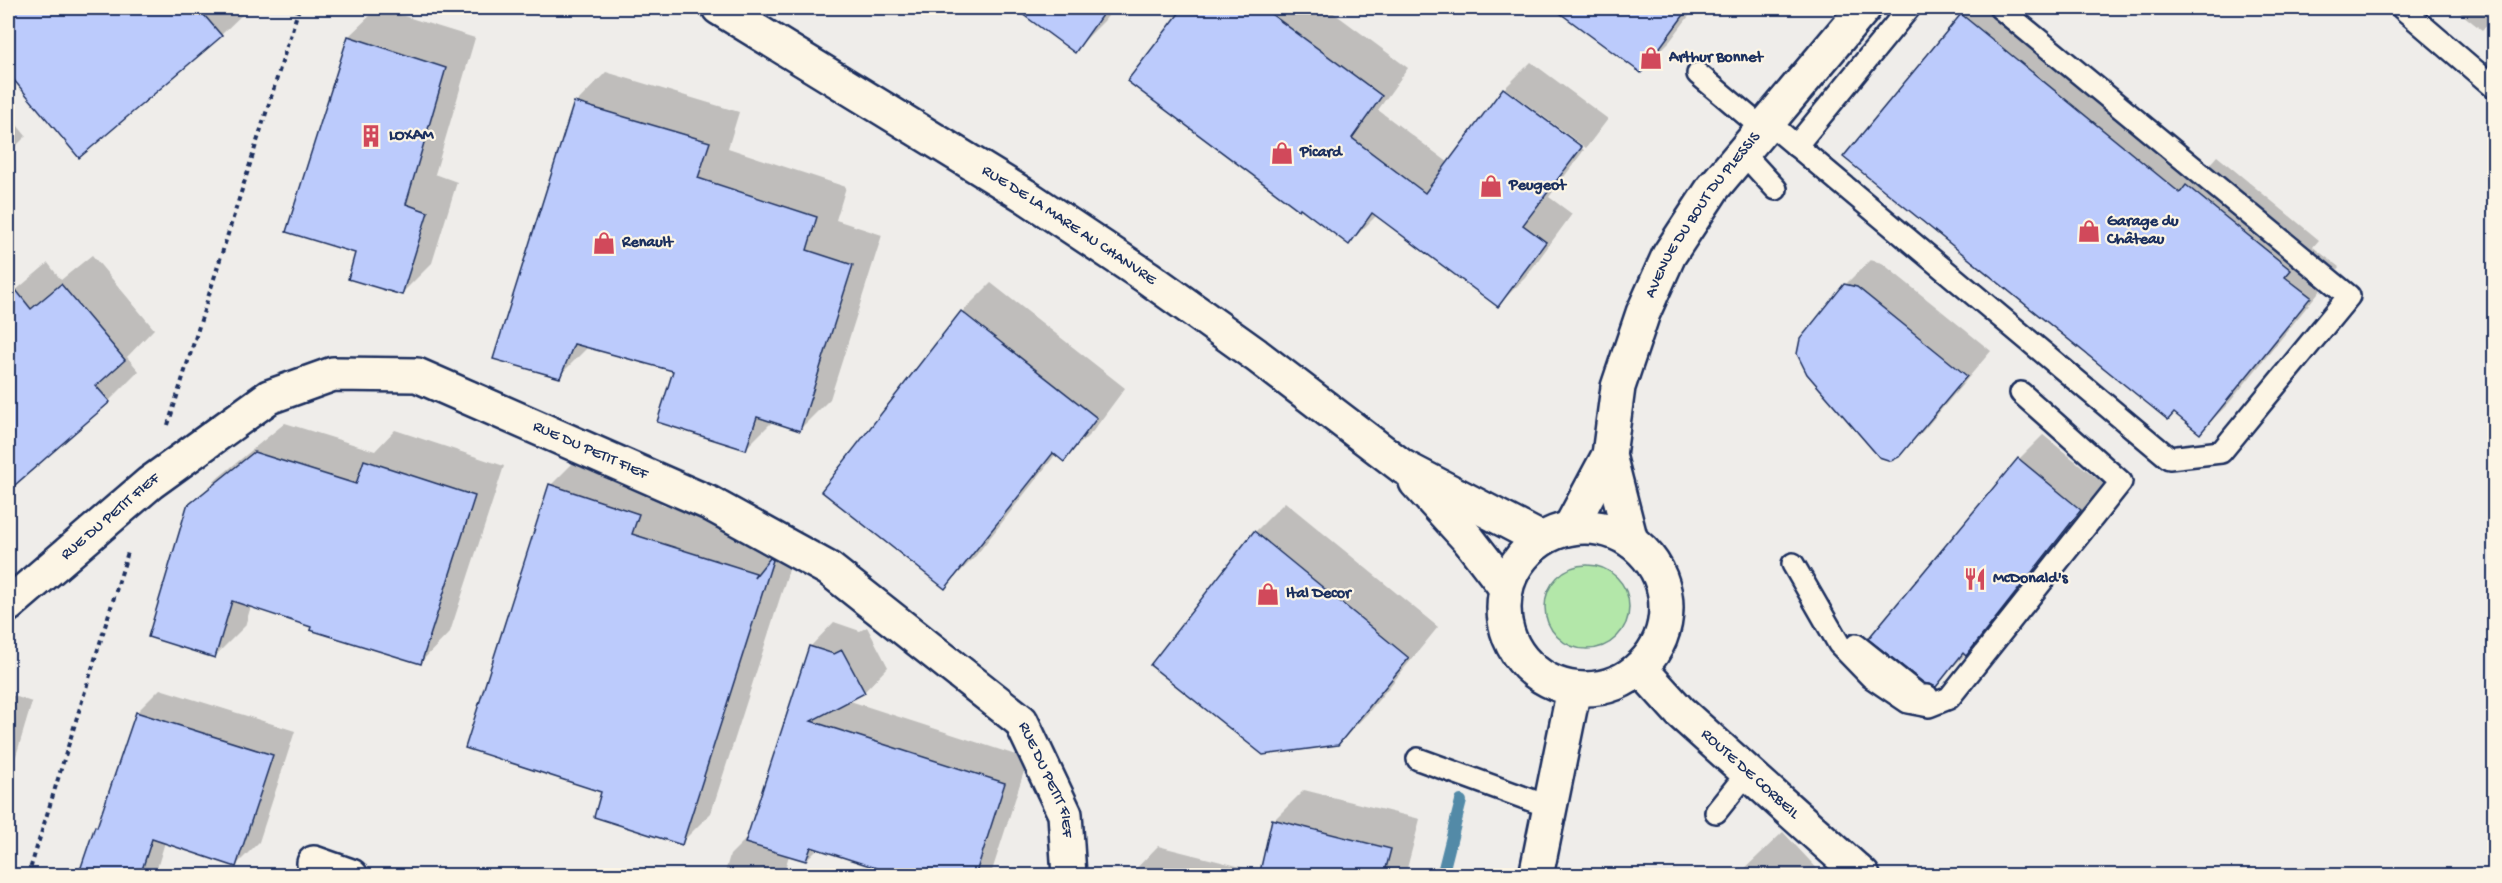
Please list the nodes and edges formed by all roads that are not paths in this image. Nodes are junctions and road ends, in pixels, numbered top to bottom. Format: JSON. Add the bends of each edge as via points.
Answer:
{"nodes":[{"id":1,"x":719,"y":8,"type":"edge"},
{"id":2,"x":1909,"y":8,"type":"edge"},
{"id":3,"x":2000,"y":8,"type":"edge"},
{"id":4,"x":2402,"y":8,"type":"edge"},
{"id":5,"x":1852,"y":12,"type":"edge"},
{"id":6,"x":1698,"y":74,"type":"dead end"},
{"id":7,"x":2494,"y":87,"type":"edge"},
{"id":8,"x":1758,"y":134,"type":"junction"},
{"id":9,"x":1796,"y":146,"type":"junction"},
{"id":10,"x":1776,"y":189,"type":"dead end"},
{"id":11,"x":2021,"y":393,"type":"dead end"},
{"id":12,"x":1609,"y":455,"type":"junction"},
{"id":13,"x":1402,"y":467,"type":"junction"},
{"id":14,"x":1556,"y":534,"type":"junction"},
{"id":15,"x":1630,"y":541,"type":"junction"},
{"id":16,"x":1794,"y":564,"type":"dead end"},
{"id":17,"x":1506,"y":588,"type":"junction"},
{"id":18,"x":8,"y":605,"type":"edge"},
{"id":19,"x":1640,"y":668,"type":"junction"},
{"id":20,"x":1574,"y":689,"type":"junction"},
{"id":21,"x":1418,"y":759,"type":"dead end"},
{"id":22,"x":1748,"y":772,"type":"junction"},
{"id":23,"x":1536,"y":802,"type":"junction"},
{"id":24,"x":1716,"y":812,"type":"dead end"},
{"id":25,"x":314,"y":863,"type":"dead end"},
{"id":26,"x":351,"y":876,"type":"edge"},
{"id":27,"x":1069,"y":876,"type":"edge"},
{"id":28,"x":1536,"y":876,"type":"edge"},
{"id":29,"x":1863,"y":876,"type":"edge"}],
"edges":[{"from":1,"to":13,"type":"street","name":"RUE DE LA MARE AU CHANVRE","via":[[1014,188],[1090,239],[1246,348]]},
{"from":2,"to":9,"type":"lane"},
{"from":3,"to":9,"type":"lane","via":[[2349,296],[2221,452],[2169,458]]},
{"from":4,"to":7,"type":"lane"},
{"from":5,"to":8,"type":"street","name":"AVENUE DU BOUT DU PLESSIS"},
{"from":6,"to":8,"type":"lane"},
{"from":8,"to":9,"type":"lane"},
{"from":8,"to":10,"type":"lane"},
{"from":8,"to":12,"type":"street","name":"AVENUE DU BOUT DU PLESSIS","via":[[1713,188],[1669,255],[1643,313],[1618,387]]},
{"from":11,"to":16,"type":"lane","via":[[2121,482],[1949,698],[1920,696],[1823,618]]},
{"from":12,"to":14,"type":"street","name":"AVENUE DU BOUT DU PLESSIS"},
{"from":12,"to":15,"type":"street","name":"AVENUE DU BOUT DU PLESSIS"},
{"from":13,"to":14,"type":"street","name":"RUE DE LA MARE AU CHANVRE"},
{"from":13,"to":17,"type":"street","name":"RUE DE LA MARE AU CHANVRE"},
{"from":14,"to":15,"type":"street","via":[[1601,528]]},
{"from":14,"to":17,"type":"street","via":[[1519,560]]},
{"from":15,"to":19,"type":"street","via":[[1651,561],[1664,587],[1666,617],[1657,645]]},
{"from":17,"to":20,"type":"street","via":[[1504,615],[1511,642],[1526,664],[1548,680]]},
{"from":18,"to":27,"type":"street","name":"RUE DU PETIT FIEF","via":[[150,483],[269,397],[333,374],[417,375],[709,503],[830,569],[1021,721],[1065,814]]},
{"from":19,"to":20,"type":"street","via":[[1620,682],[1598,689]]},
{"from":19,"to":22,"type":"street","name":"ROUTE DE CORBEIL","via":[[1680,712]]},
{"from":20,"to":23,"type":"street"},
{"from":21,"to":23,"type":"lane"},
{"from":22,"to":24,"type":"lane"},
{"from":22,"to":29,"type":"street","name":"ROUTE DE CORBEIL"},
{"from":23,"to":28,"type":"street"},
{"from":25,"to":26,"type":"street"}]}
